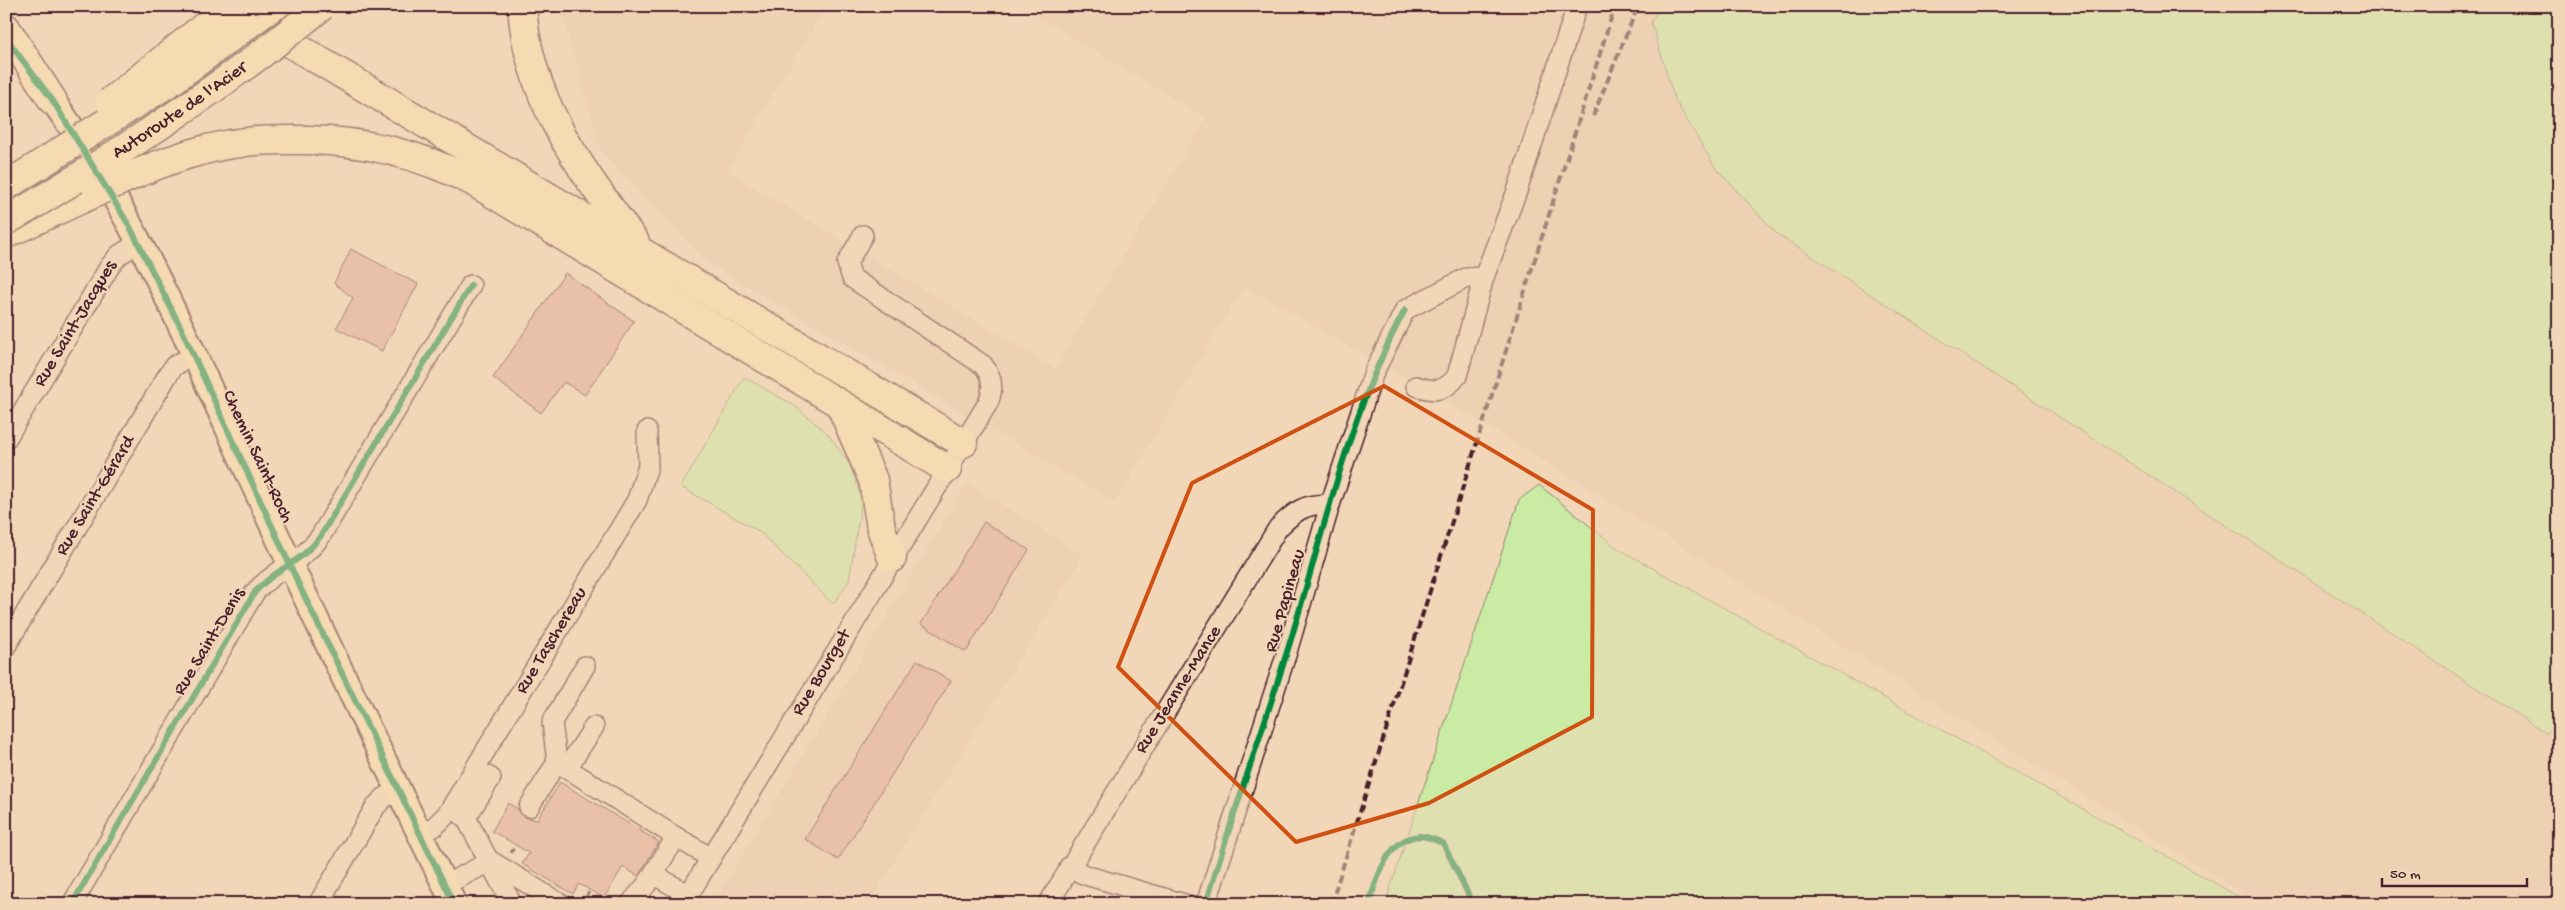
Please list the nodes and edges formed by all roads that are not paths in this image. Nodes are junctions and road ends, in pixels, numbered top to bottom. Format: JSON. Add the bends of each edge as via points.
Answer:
{"nodes":[{"id":1,"x":229,"y":6,"type":"edge"},
{"id":2,"x":273,"y":6,"type":"edge"},
{"id":3,"x":322,"y":6,"type":"edge"},
{"id":4,"x":522,"y":6,"type":"edge"},
{"id":5,"x":1577,"y":6,"type":"edge"},
{"id":6,"x":6,"y":28,"type":"edge"},
{"id":7,"x":6,"y":38,"type":"edge"},
{"id":8,"x":53,"y":101,"type":"junction"},
{"id":9,"x":6,"y":185,"type":"edge"},
{"id":10,"x":6,"y":221,"type":"edge"},
{"id":11,"x":6,"y":234,"type":"edge"},
{"id":12,"x":863,"y":235,"type":"dead end"},
{"id":13,"x":138,"y":243,"type":"junction"},
{"id":14,"x":642,"y":252,"type":"junction"},
{"id":15,"x":1484,"y":277,"type":"junction"},
{"id":16,"x":471,"y":285,"type":"dead end"},
{"id":17,"x":194,"y":355,"type":"junction"},
{"id":18,"x":1416,"y":386,"type":"dead end"},
{"id":19,"x":841,"y":406,"type":"junction"},
{"id":20,"x":647,"y":431,"type":"dead end"},
{"id":21,"x":6,"y":439,"type":"edge"},
{"id":22,"x":963,"y":444,"type":"junction"},
{"id":23,"x":947,"y":469,"type":"junction"},
{"id":24,"x":1330,"y":506,"type":"junction"},
{"id":25,"x":892,"y":558,"type":"junction"},
{"id":26,"x":290,"y":564,"type":"junction"},
{"id":27,"x":6,"y":646,"type":"edge"},
{"id":28,"x":585,"y":666,"type":"dead end"},
{"id":29,"x":594,"y":727,"type":"dead end"},
{"id":30,"x":562,"y":765,"type":"junction"},
{"id":31,"x":398,"y":790,"type":"junction"},
{"id":32,"x":529,"y":807,"type":"dead end"},
{"id":33,"x":459,"y":813,"type":"junction"},
{"id":34,"x":420,"y":834,"type":"junction"},
{"id":35,"x":676,"y":838,"type":"junction"},
{"id":36,"x":711,"y":858,"type":"junction"},
{"id":37,"x":491,"y":862,"type":"junction"},
{"id":38,"x":1069,"y":868,"type":"junction"},
{"id":39,"x":653,"y":874,"type":"junction"},
{"id":40,"x":450,"y":894,"type":"edge"},
{"id":41,"x":534,"y":897,"type":"edge"},
{"id":42,"x":686,"y":899,"type":"edge"},
{"id":43,"x":72,"y":904,"type":"edge"},
{"id":44,"x":318,"y":904,"type":"edge"},
{"id":45,"x":512,"y":904,"type":"edge"},
{"id":46,"x":561,"y":904,"type":"edge"},
{"id":47,"x":630,"y":904,"type":"edge"},
{"id":48,"x":1048,"y":904,"type":"edge"},
{"id":49,"x":1185,"y":904,"type":"edge"},
{"id":50,"x":1206,"y":904,"type":"edge"}],
"edges":[{"from":1,"to":9,"type":"highway","bridge":true},
{"from":1,"to":14,"type":"highway"},
{"from":2,"to":9,"type":"highway","name":"Autoroute de l'Acier","bridge":true,"via":[[170,82]]},
{"from":3,"to":10,"type":"highway","name":"Autoroute de l'Acier","bridge":true,"via":[[192,104]]},
{"from":4,"to":14,"type":"highway","via":[[532,64],[560,134],[589,182]]},
{"from":5,"to":15,"type":"street","via":[[1517,191]]},
{"from":6,"to":8,"type":"highway"},
{"from":7,"to":8,"type":"main road","name":"Chemin Saint-Roch"},
{"from":8,"to":13,"type":"main road","name":"Chemin Saint-Roch","via":[[118,203]]},
{"from":11,"to":19,"type":"highway","bridge":true,"via":[[184,156],[248,142],[308,140],[388,148],[451,171],[500,197]]},
{"from":12,"to":22,"type":"street","name":"Rue Bourget","via":[[847,263],[852,278],[976,360],[989,375],[992,386],[990,398]]},
{"from":13,"to":17,"type":"main road","name":"Chemin Saint-Roch"},
{"from":13,"to":21,"type":"street","name":"Rue Saint-Jacques","via":[[119,255],[110,266]]},
{"from":14,"to":22,"type":"highway"},
{"from":15,"to":18,"type":"street","via":[[1457,376],[1450,386],[1441,390]]},
{"from":15,"to":24,"type":"street","name":"Rue Papineau","via":[[1466,278],[1405,310],[1364,397]]},
{"from":16,"to":26,"type":"street","name":"Rue Saint-Denis","via":[[320,538],[303,557]]},
{"from":17,"to":26,"type":"main road","name":"Chemin Saint-Roch"},
{"from":17,"to":27,"type":"street","name":"Rue Saint-Gérard","via":[[174,366],[166,378]]},
{"from":19,"to":23,"type":"highway"},
{"from":19,"to":25,"type":"highway","via":[[873,480],[880,528]]},
{"from":20,"to":33,"type":"street","name":"Rue Taschereau","via":[[648,466],[636,500],[475,769]]},
{"from":22,"to":23,"type":"street","name":"Rue Bourget"},
{"from":23,"to":25,"type":"street","name":"Rue Bourget"},
{"from":24,"to":38,"type":"street","name":"Rue Jeanne-Mance","via":[[1318,504],[1300,508],[1278,528]]},
{"from":24,"to":50,"type":"street","name":"Rue Papineau"},
{"from":25,"to":36,"type":"street","name":"Rue Bourget"},
{"from":26,"to":31,"type":"main road","name":"Chemin Saint-Roch"},
{"from":26,"to":43,"type":"street","name":"Rue Saint-Denis","via":[[269,576],[256,592]]},
{"from":28,"to":30,"type":"street","via":[[552,722]]},
{"from":29,"to":30,"type":"street"},
{"from":30,"to":32,"type":"street"},
{"from":30,"to":35,"type":"street"},
{"from":31,"to":34,"type":"main road","name":"Chemin Saint-Roch"},
{"from":31,"to":44,"type":"street","via":[[376,806]]},
{"from":33,"to":34,"type":"street","name":"Rue Taschereau"},
{"from":33,"to":37,"type":"street"},
{"from":34,"to":40,"type":"main road","name":"Chemin Saint-Roch"},
{"from":35,"to":36,"type":"street"},
{"from":35,"to":39,"type":"street"},
{"from":36,"to":42,"type":"street","name":"Rue Bourget"},
{"from":37,"to":40,"type":"street"},
{"from":37,"to":41,"type":"street"},
{"from":37,"to":45,"type":"street"},
{"from":38,"to":48,"type":"street","name":"Rue Jeanne-Mance"},
{"from":38,"to":49,"type":"street"},
{"from":39,"to":42,"type":"street"},
{"from":39,"to":47,"type":"street"},
{"from":41,"to":46,"type":"street"}]}
